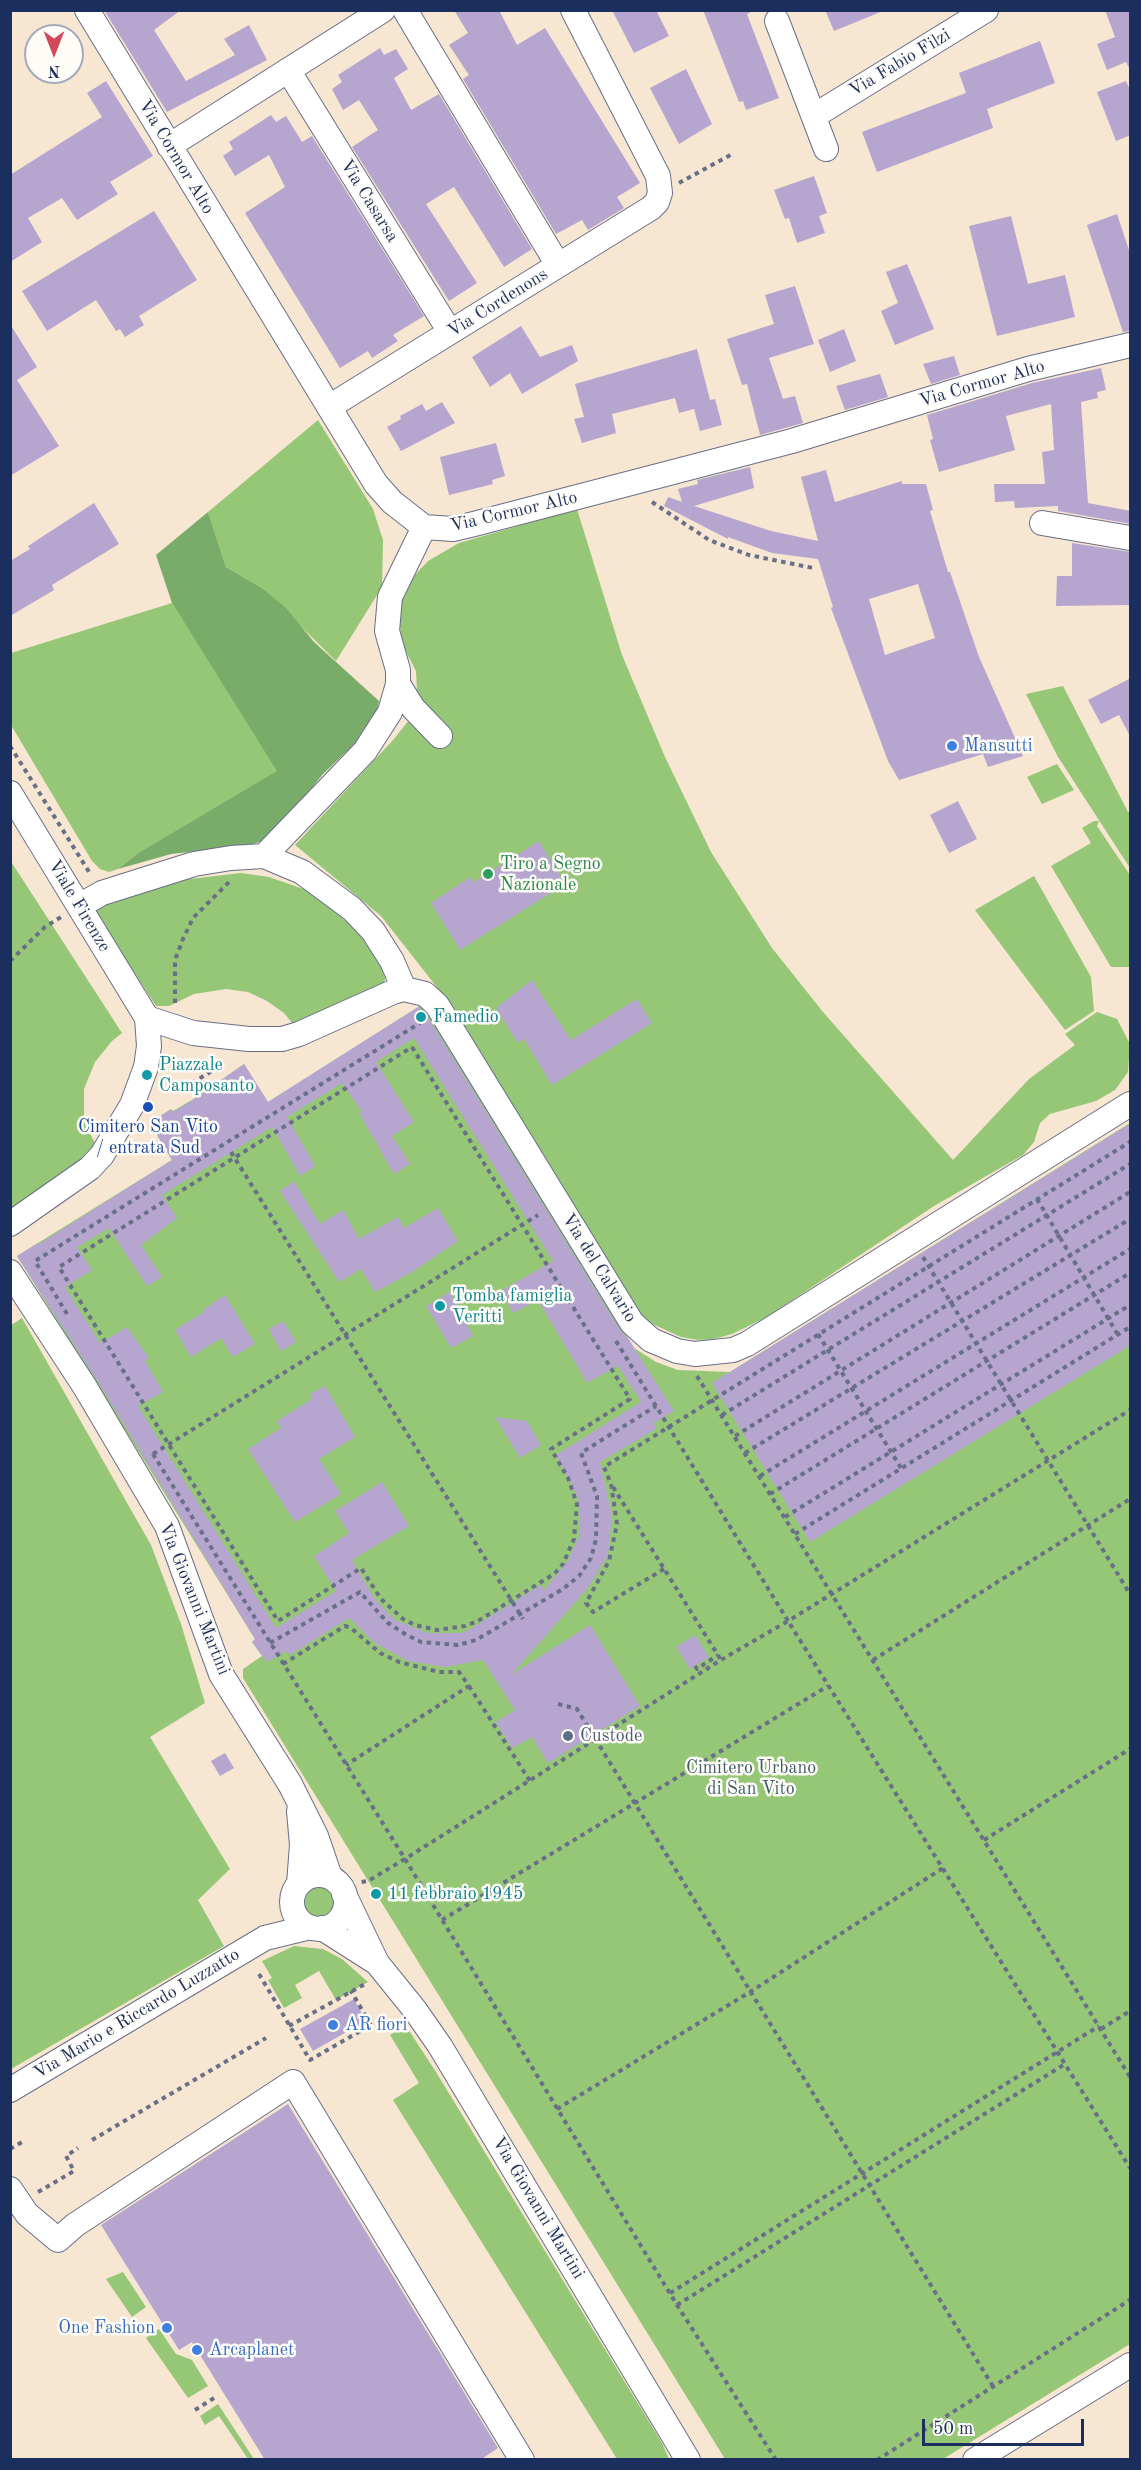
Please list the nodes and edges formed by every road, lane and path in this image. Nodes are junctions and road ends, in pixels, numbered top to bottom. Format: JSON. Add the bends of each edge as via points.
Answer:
{"nodes":[{"id":1,"x":87,"y":10,"type":"edge"},
{"id":2,"x":383,"y":10,"type":"edge"},
{"id":3,"x":405,"y":10,"type":"edge"},
{"id":4,"x":573,"y":10,"type":"edge"},
{"id":5,"x":986,"y":10,"type":"edge"},
{"id":6,"x":777,"y":21,"type":"dead end"},
{"id":7,"x":288,"y":70,"type":"junction"},
{"id":8,"x":814,"y":116,"type":"junction"},
{"id":9,"x":169,"y":146,"type":"junction"},
{"id":10,"x":826,"y":149,"type":"dead end"},
{"id":11,"x":734,"y":153,"type":"dead end"},
{"id":12,"x":660,"y":193,"type":"junction"},
{"id":13,"x":558,"y":265,"type":"junction"},
{"id":14,"x":450,"y":332,"type":"junction"},
{"id":15,"x":1131,"y":345,"type":"edge"},
{"id":16,"x":329,"y":408,"type":"junction"},
{"id":17,"x":639,"y":481,"type":"junction"},
{"id":18,"x":1042,"y":523,"type":"dead end"},
{"id":19,"x":424,"y":526,"type":"junction"},
{"id":20,"x":1131,"y":538,"type":"edge"},
{"id":21,"x":813,"y":568,"type":"dead end"},
{"id":22,"x":398,"y":684,"type":"junction"},
{"id":23,"x":440,"y":736,"type":"dead end"},
{"id":24,"x":10,"y":746,"type":"edge"},
{"id":25,"x":10,"y":793,"type":"edge"},
{"id":26,"x":264,"y":856,"type":"junction"},
{"id":27,"x":233,"y":879,"type":"dead end"},
{"id":28,"x":102,"y":893,"type":"junction"},
{"id":29,"x":79,"y":906,"type":"junction"},
{"id":30,"x":10,"y":961,"type":"edge"},
{"id":31,"x":404,"y":989,"type":"junction"},
{"id":32,"x":175,"y":1003,"type":"dead end"},
{"id":33,"x":147,"y":1018,"type":"junction"},
{"id":34,"x":426,"y":1032,"type":"dead end"},
{"id":35,"x":216,"y":1069,"type":"dead end"},
{"id":36,"x":197,"y":1097,"type":"dead end"},
{"id":37,"x":1131,"y":1104,"type":"edge"},
{"id":38,"x":1131,"y":1142,"type":"edge"},
{"id":39,"x":231,"y":1152,"type":"dead end"},
{"id":40,"x":235,"y":1158,"type":"junction"},
{"id":41,"x":1131,"y":1164,"type":"edge"},
{"id":42,"x":1131,"y":1192,"type":"edge"},
{"id":43,"x":1037,"y":1199,"type":"junction"},
{"id":44,"x":532,"y":1205,"type":"dead end"},
{"id":45,"x":538,"y":1215,"type":"junction"},
{"id":46,"x":1047,"y":1215,"type":"junction"},
{"id":47,"x":1131,"y":1219,"type":"edge"},
{"id":48,"x":10,"y":1224,"type":"edge"},
{"id":49,"x":522,"y":1225,"type":"junction"},
{"id":50,"x":545,"y":1225,"type":"dead end"},
{"id":51,"x":1059,"y":1236,"type":"junction"},
{"id":52,"x":1131,"y":1249,"type":"edge"},
{"id":53,"x":920,"y":1253,"type":"dead end"},
{"id":54,"x":1071,"y":1255,"type":"junction"},
{"id":55,"x":928,"y":1266,"type":"junction"},
{"id":56,"x":10,"y":1272,"type":"edge"},
{"id":57,"x":1131,"y":1273,"type":"edge"},
{"id":58,"x":1084,"y":1278,"type":"junction"},
{"id":59,"x":938,"y":1282,"type":"junction"},
{"id":60,"x":1094,"y":1295,"type":"junction"},
{"id":61,"x":951,"y":1303,"type":"junction"},
{"id":62,"x":1131,"y":1305,"type":"edge"},
{"id":63,"x":1108,"y":1319,"type":"junction"},
{"id":64,"x":962,"y":1321,"type":"junction"},
{"id":65,"x":72,"y":1322,"type":"dead end"},
{"id":66,"x":1131,"y":1327,"type":"edge"},
{"id":67,"x":818,"y":1334,"type":"junction"},
{"id":68,"x":345,"y":1335,"type":"junction"},
{"id":69,"x":1118,"y":1335,"type":"junction"},
{"id":70,"x":613,"y":1336,"type":"dead end"},
{"id":71,"x":976,"y":1344,"type":"junction"},
{"id":72,"x":828,"y":1350,"type":"junction"},
{"id":73,"x":987,"y":1361,"type":"junction"},
{"id":74,"x":841,"y":1371,"type":"junction"},
{"id":75,"x":695,"y":1372,"type":"dead end"},
{"id":76,"x":1001,"y":1384,"type":"junction"},
{"id":77,"x":852,"y":1388,"type":"junction"},
{"id":78,"x":712,"y":1398,"type":"junction"},
{"id":79,"x":1011,"y":1401,"type":"junction"},
{"id":80,"x":656,"y":1406,"type":"junction"},
{"id":81,"x":1131,"y":1410,"type":"edge"},
{"id":82,"x":866,"y":1411,"type":"junction"},
{"id":83,"x":722,"y":1415,"type":"junction"},
{"id":84,"x":669,"y":1426,"type":"junction"},
{"id":85,"x":876,"y":1429,"type":"junction"},
{"id":86,"x":735,"y":1436,"type":"junction"},
{"id":87,"x":147,"y":1443,"type":"dead end"},
{"id":88,"x":169,"y":1444,"type":"junction"},
{"id":89,"x":891,"y":1452,"type":"junction"},
{"id":90,"x":745,"y":1453,"type":"junction"},
{"id":91,"x":153,"y":1454,"type":"junction"},
{"id":92,"x":1048,"y":1461,"type":"junction"},
{"id":93,"x":901,"y":1468,"type":"junction"},
{"id":94,"x":760,"y":1476,"type":"junction"},
{"id":95,"x":611,"y":1484,"type":"junction"},
{"id":96,"x":770,"y":1494,"type":"junction"},
{"id":97,"x":1131,"y":1499,"type":"edge"},
{"id":98,"x":785,"y":1517,"type":"junction"},
{"id":99,"x":1088,"y":1525,"type":"junction"},
{"id":100,"x":795,"y":1534,"type":"junction"},
{"id":101,"x":664,"y":1569,"type":"junction"},
{"id":102,"x":832,"y":1594,"type":"junction"},
{"id":103,"x":1131,"y":1594,"type":"edge"},
{"id":104,"x":511,"y":1600,"type":"junction"},
{"id":105,"x":520,"y":1614,"type":"junction"},
{"id":106,"x":523,"y":1619,"type":"dead end"},
{"id":107,"x":788,"y":1621,"type":"junction"},
{"id":108,"x":270,"y":1643,"type":"junction"},
{"id":109,"x":719,"y":1657,"type":"junction"},
{"id":110,"x":873,"y":1660,"type":"junction"},
{"id":111,"x":283,"y":1664,"type":"junction"},
{"id":112,"x":469,"y":1686,"type":"junction"},
{"id":113,"x":828,"y":1686,"type":"junction"},
{"id":114,"x":558,"y":1704,"type":"dead end"},
{"id":115,"x":595,"y":1739,"type":"junction"},
{"id":116,"x":1131,"y":1749,"type":"edge"},
{"id":117,"x":346,"y":1765,"type":"junction"},
{"id":118,"x":530,"y":1781,"type":"junction"},
{"id":119,"x":299,"y":1805,"type":"junction"},
{"id":120,"x":635,"y":1805,"type":"junction"},
{"id":121,"x":984,"y":1840,"type":"junction"},
{"id":122,"x":405,"y":1859,"type":"junction"},
{"id":123,"x":943,"y":1868,"type":"junction"},
{"id":124,"x":344,"y":1885,"type":"junction"},
{"id":125,"x":296,"y":1894,"type":"junction"},
{"id":126,"x":441,"y":1920,"type":"junction"},
{"id":127,"x":316,"y":1928,"type":"junction"},
{"id":128,"x":265,"y":1938,"type":"junction"},
{"id":129,"x":372,"y":1973,"type":"junction"},
{"id":130,"x":259,"y":1974,"type":"dead end"},
{"id":131,"x":351,"y":1991,"type":"junction"},
{"id":132,"x":750,"y":1992,"type":"junction"},
{"id":133,"x":1131,"y":2011,"type":"edge"},
{"id":134,"x":289,"y":2026,"type":"junction"},
{"id":135,"x":1100,"y":2028,"type":"junction"},
{"id":136,"x":266,"y":2038,"type":"dead end"},
{"id":137,"x":1058,"y":2052,"type":"junction"},
{"id":138,"x":1065,"y":2064,"type":"junction"},
{"id":139,"x":1131,"y":2077,"type":"edge"},
{"id":140,"x":10,"y":2090,"type":"edge"},
{"id":141,"x":557,"y":2109,"type":"junction"},
{"id":142,"x":92,"y":2140,"type":"dead end"},
{"id":143,"x":24,"y":2141,"type":"dead end"},
{"id":144,"x":78,"y":2148,"type":"dead end"},
{"id":145,"x":10,"y":2149,"type":"edge"},
{"id":146,"x":1131,"y":2168,"type":"edge"},
{"id":147,"x":862,"y":2174,"type":"junction"},
{"id":148,"x":869,"y":2185,"type":"junction"},
{"id":149,"x":20,"y":2191,"type":"edge"},
{"id":150,"x":670,"y":2293,"type":"junction"},
{"id":151,"x":1131,"y":2300,"type":"edge"},
{"id":152,"x":677,"y":2305,"type":"junction"},
{"id":153,"x":156,"y":2323,"type":"dead end"},
{"id":154,"x":142,"y":2332,"type":"dead end"},
{"id":155,"x":1131,"y":2365,"type":"edge"},
{"id":156,"x":994,"y":2388,"type":"junction"},
{"id":157,"x":214,"y":2398,"type":"dead end"},
{"id":158,"x":195,"y":2410,"type":"dead end"},
{"id":159,"x":522,"y":2460,"type":"edge"},
{"id":160,"x":688,"y":2460,"type":"edge"},
{"id":161,"x":776,"y":2460,"type":"edge"},
{"id":162,"x":877,"y":2460,"type":"edge"},
{"id":163,"x":975,"y":2460,"type":"edge"}],
"edges":[{"from":1,"to":9,"type":"street","name":"Via Cormor Alto"},
{"from":2,"to":7,"type":"street"},
{"from":3,"to":13,"type":"street"},
{"from":4,"to":12,"type":"street","via":[[658,176]]},
{"from":5,"to":8,"type":"street","name":"Via Fabio Filzi"},
{"from":6,"to":8,"type":"street"},
{"from":7,"to":9,"type":"street"},
{"from":7,"to":14,"type":"street","name":"Via Casarsa"},
{"from":8,"to":10,"type":"street"},
{"from":9,"to":16,"type":"street","name":"Via Cormor Alto"},
{"from":11,"to":12,"type":"path"},
{"from":12,"to":13,"type":"street","name":"Via Cordenons","via":[[651,208]]},
{"from":13,"to":14,"type":"street","name":"Via Cordenons"},
{"from":14,"to":16,"type":"street","name":"Via Cordenons"},
{"from":15,"to":17,"type":"street","name":"Via Cormor Alto","via":[[1028,369],[792,441]]},
{"from":16,"to":19,"type":"street","name":"Via Cormor Alto","via":[[376,484],[392,502]]},
{"from":17,"to":19,"type":"street","name":"Via Cormor Alto","via":[[453,529]]},
{"from":17,"to":21,"type":"path","via":[[649,500],[709,540],[749,555]]},
{"from":18,"to":20,"type":"street"},
{"from":19,"to":22,"type":"street","via":[[387,608],[387,631]]},
{"from":22,"to":23,"type":"street","via":[[413,708]]},
{"from":22,"to":26,"type":"street","via":[[390,712],[369,746]]},
{"from":24,"to":28,"type":"path"},
{"from":25,"to":29,"type":"street","name":"Viale Firenze"},
{"from":26,"to":28,"type":"street","via":[[194,864]]},
{"from":26,"to":31,"type":"street","via":[[302,872],[352,909],[374,931]]},
{"from":27,"to":32,"type":"path","via":[[193,918],[183,939],[175,960]]},
{"from":28,"to":29,"type":"street"},
{"from":29,"to":30,"type":"path","via":[[45,927]]},
{"from":29,"to":33,"type":"street","name":"Viale Firenze"},
{"from":31,"to":33,"type":"street","via":[[299,1034],[266,1040],[176,1029]]},
{"from":31,"to":37,"type":"street","name":"Via del Calvario","via":[[425,994],[437,1005],[632,1323],[651,1340],[685,1353],[718,1353],[747,1344]]},
{"from":33,"to":48,"type":"street","via":[[149,1046],[139,1090],[102,1155],[90,1168]]},
{"from":34,"to":65,"type":"path","via":[[419,1022],[35,1261]]},
{"from":35,"to":36,"type":"path","via":[[189,1085]]},
{"from":38,"to":43,"type":"path"},
{"from":39,"to":40,"type":"path"},
{"from":40,"to":49,"type":"path","via":[[412,1047]]},
{"from":40,"to":68,"type":"path"},
{"from":40,"to":88,"type":"path","via":[[59,1267]]},
{"from":41,"to":46,"type":"path"},
{"from":42,"to":51,"type":"path"},
{"from":43,"to":46,"type":"path"},
{"from":43,"to":55,"type":"path"},
{"from":44,"to":45,"type":"path"},
{"from":45,"to":49,"type":"path"},
{"from":45,"to":50,"type":"path"},
{"from":46,"to":51,"type":"path"},
{"from":46,"to":59,"type":"path"},
{"from":47,"to":54,"type":"path"},
{"from":49,"to":68,"type":"path"},
{"from":49,"to":104,"type":"path","via":[[630,1399],[551,1449],[577,1504],[574,1539],[554,1574]]},
{"from":51,"to":54,"type":"path"},
{"from":51,"to":61,"type":"path"},
{"from":52,"to":58,"type":"path"},
{"from":53,"to":55,"type":"path"},
{"from":54,"to":58,"type":"path"},
{"from":54,"to":64,"type":"path"},
{"from":55,"to":59,"type":"path"},
{"from":55,"to":67,"type":"path"},
{"from":56,"to":119,"type":"street","name":"Via Giovanni Martini","via":[[85,1387],[167,1526],[221,1674],[290,1784]]},
{"from":57,"to":60,"type":"path"},
{"from":58,"to":60,"type":"path"},
{"from":58,"to":71,"type":"path"},
{"from":59,"to":61,"type":"path"},
{"from":59,"to":72,"type":"path"},
{"from":60,"to":63,"type":"path"},
{"from":60,"to":73,"type":"path"},
{"from":61,"to":64,"type":"path"},
{"from":61,"to":74,"type":"path"},
{"from":62,"to":63,"type":"path"},
{"from":63,"to":69,"type":"path"},
{"from":63,"to":76,"type":"path"},
{"from":64,"to":71,"type":"path"},
{"from":64,"to":77,"type":"path"},
{"from":66,"to":69,"type":"path"},
{"from":67,"to":72,"type":"path"},
{"from":67,"to":78,"type":"path"},
{"from":68,"to":88,"type":"path"},
{"from":68,"to":104,"type":"path"},
{"from":69,"to":79,"type":"path"},
{"from":70,"to":80,"type":"path"},
{"from":71,"to":73,"type":"path"},
{"from":71,"to":82,"type":"path"},
{"from":72,"to":74,"type":"path"},
{"from":72,"to":83,"type":"path"},
{"from":73,"to":76,"type":"path"},
{"from":73,"to":85,"type":"path"},
{"from":74,"to":77,"type":"path"},
{"from":74,"to":86,"type":"path"},
{"from":75,"to":78,"type":"path"},
{"from":76,"to":79,"type":"path"},
{"from":76,"to":89,"type":"path"},
{"from":77,"to":82,"type":"path"},
{"from":77,"to":90,"type":"path"},
{"from":78,"to":83,"type":"path"},
{"from":78,"to":84,"type":"path"},
{"from":79,"to":92,"type":"path"},
{"from":79,"to":93,"type":"path"},
{"from":80,"to":84,"type":"path"},
{"from":80,"to":105,"type":"path","via":[[581,1453],[597,1496],[598,1517],[591,1558],[579,1576]]},
{"from":81,"to":92,"type":"path"},
{"from":82,"to":85,"type":"path"},
{"from":82,"to":94,"type":"path"},
{"from":83,"to":86,"type":"path"},
{"from":84,"to":95,"type":"path","via":[[604,1467]]},
{"from":84,"to":107,"type":"path"},
{"from":85,"to":89,"type":"path"},
{"from":85,"to":96,"type":"path"},
{"from":86,"to":90,"type":"path"},
{"from":87,"to":91,"type":"path"},
{"from":88,"to":91,"type":"path"},
{"from":88,"to":104,"type":"path","via":[[278,1621],[361,1568],[393,1611],[426,1629],[465,1626]]},
{"from":89,"to":93,"type":"path"},
{"from":89,"to":98,"type":"path"},
{"from":90,"to":94,"type":"path"},
{"from":91,"to":108,"type":"path"},
{"from":92,"to":99,"type":"path"},
{"from":92,"to":102,"type":"path"},
{"from":93,"to":100,"type":"path"},
{"from":94,"to":96,"type":"path"},
{"from":95,"to":101,"type":"path"},
{"from":95,"to":101,"type":"path","via":[[617,1524],[609,1562],[586,1603],[593,1612]]},
{"from":96,"to":98,"type":"path"},
{"from":97,"to":99,"type":"path"},
{"from":98,"to":100,"type":"path"},
{"from":99,"to":103,"type":"path"},
{"from":99,"to":110,"type":"path"},
{"from":100,"to":102,"type":"path"},
{"from":101,"to":109,"type":"path"},
{"from":102,"to":107,"type":"path"},
{"from":102,"to":110,"type":"path"},
{"from":104,"to":105,"type":"path"},
{"from":105,"to":106,"type":"path"},
{"from":105,"to":108,"type":"path","via":[[476,1640],[441,1645],[421,1642],[387,1623],[360,1592]]},
{"from":107,"to":109,"type":"path"},
{"from":107,"to":113,"type":"path"},
{"from":108,"to":111,"type":"path"},
{"from":109,"to":115,"type":"path"},
{"from":110,"to":121,"type":"path"},
{"from":111,"to":112,"type":"path","via":[[345,1626],[380,1653],[439,1672],[459,1672]]},
{"from":111,"to":117,"type":"path"},
{"from":112,"to":117,"type":"path"},
{"from":112,"to":118,"type":"path"},
{"from":113,"to":120,"type":"path"},
{"from":113,"to":123,"type":"path"},
{"from":114,"to":115,"type":"path","via":[[577,1709]]},
{"from":115,"to":118,"type":"path"},
{"from":115,"to":120,"type":"path"},
{"from":116,"to":121,"type":"path"},
{"from":117,"to":122,"type":"path"},
{"from":118,"to":122,"type":"path"},
{"from":119,"to":124,"type":"street","name":"Via Giovanni Martini"},
{"from":119,"to":125,"type":"street","name":"Via Giovanni Martini","via":[[302,1845]]},
{"from":120,"to":126,"type":"path"},
{"from":120,"to":132,"type":"path"},
{"from":121,"to":135,"type":"path"},
{"from":122,"to":124,"type":"path","via":[[368,1881]]},
{"from":122,"to":126,"type":"path"},
{"from":123,"to":132,"type":"path"},
{"from":123,"to":137,"type":"path"},
{"from":124,"to":125,"type":"street","via":[[314,1876]]},
{"from":124,"to":127,"type":"street","via":[[346,1902],[340,1919]]},
{"from":124,"to":129,"type":"street","name":"Via Giovanni Martini"},
{"from":125,"to":127,"type":"street","via":[[298,1919]]},
{"from":125,"to":128,"type":"street","name":"Via Mario e Riccardo Luzzatto"},
{"from":126,"to":141,"type":"path"},
{"from":127,"to":128,"type":"street","name":"Via Mario e Riccardo Luzzatto"},
{"from":127,"to":129,"type":"street","name":"Via Giovanni Martini"},
{"from":128,"to":140,"type":"street","name":"Via Mario e Riccardo Luzzatto"},
{"from":129,"to":131,"type":"path"},
{"from":129,"to":160,"type":"street","name":"Via Giovanni Martini","via":[[415,2010],[441,2046]]},
{"from":130,"to":134,"type":"path"},
{"from":131,"to":134,"type":"path"},
{"from":131,"to":134,"type":"path","via":[[371,2025],[310,2060]]},
{"from":132,"to":141,"type":"path"},
{"from":132,"to":147,"type":"path"},
{"from":133,"to":135,"type":"path"},
{"from":135,"to":137,"type":"path"},
{"from":135,"to":139,"type":"path"},
{"from":136,"to":142,"type":"path"},
{"from":137,"to":138,"type":"path"},
{"from":137,"to":147,"type":"path"},
{"from":138,"to":146,"type":"path"},
{"from":138,"to":148,"type":"path"},
{"from":141,"to":150,"type":"path"},
{"from":143,"to":145,"type":"path"},
{"from":144,"to":149,"type":"path","via":[[66,2156],[74,2171],[38,2192]]},
{"from":147,"to":148,"type":"path"},
{"from":147,"to":150,"type":"path"},
{"from":148,"to":152,"type":"path"},
{"from":148,"to":156,"type":"path"},
{"from":149,"to":159,"type":"street","via":[[27,2214],[58,2240],[75,2224],[293,2082]]},
{"from":150,"to":152,"type":"path"},
{"from":151,"to":156,"type":"path"},
{"from":152,"to":161,"type":"path"},
{"from":153,"to":154,"type":"path"},
{"from":155,"to":163,"type":"street"},
{"from":156,"to":162,"type":"path"},
{"from":157,"to":158,"type":"path"}]}
